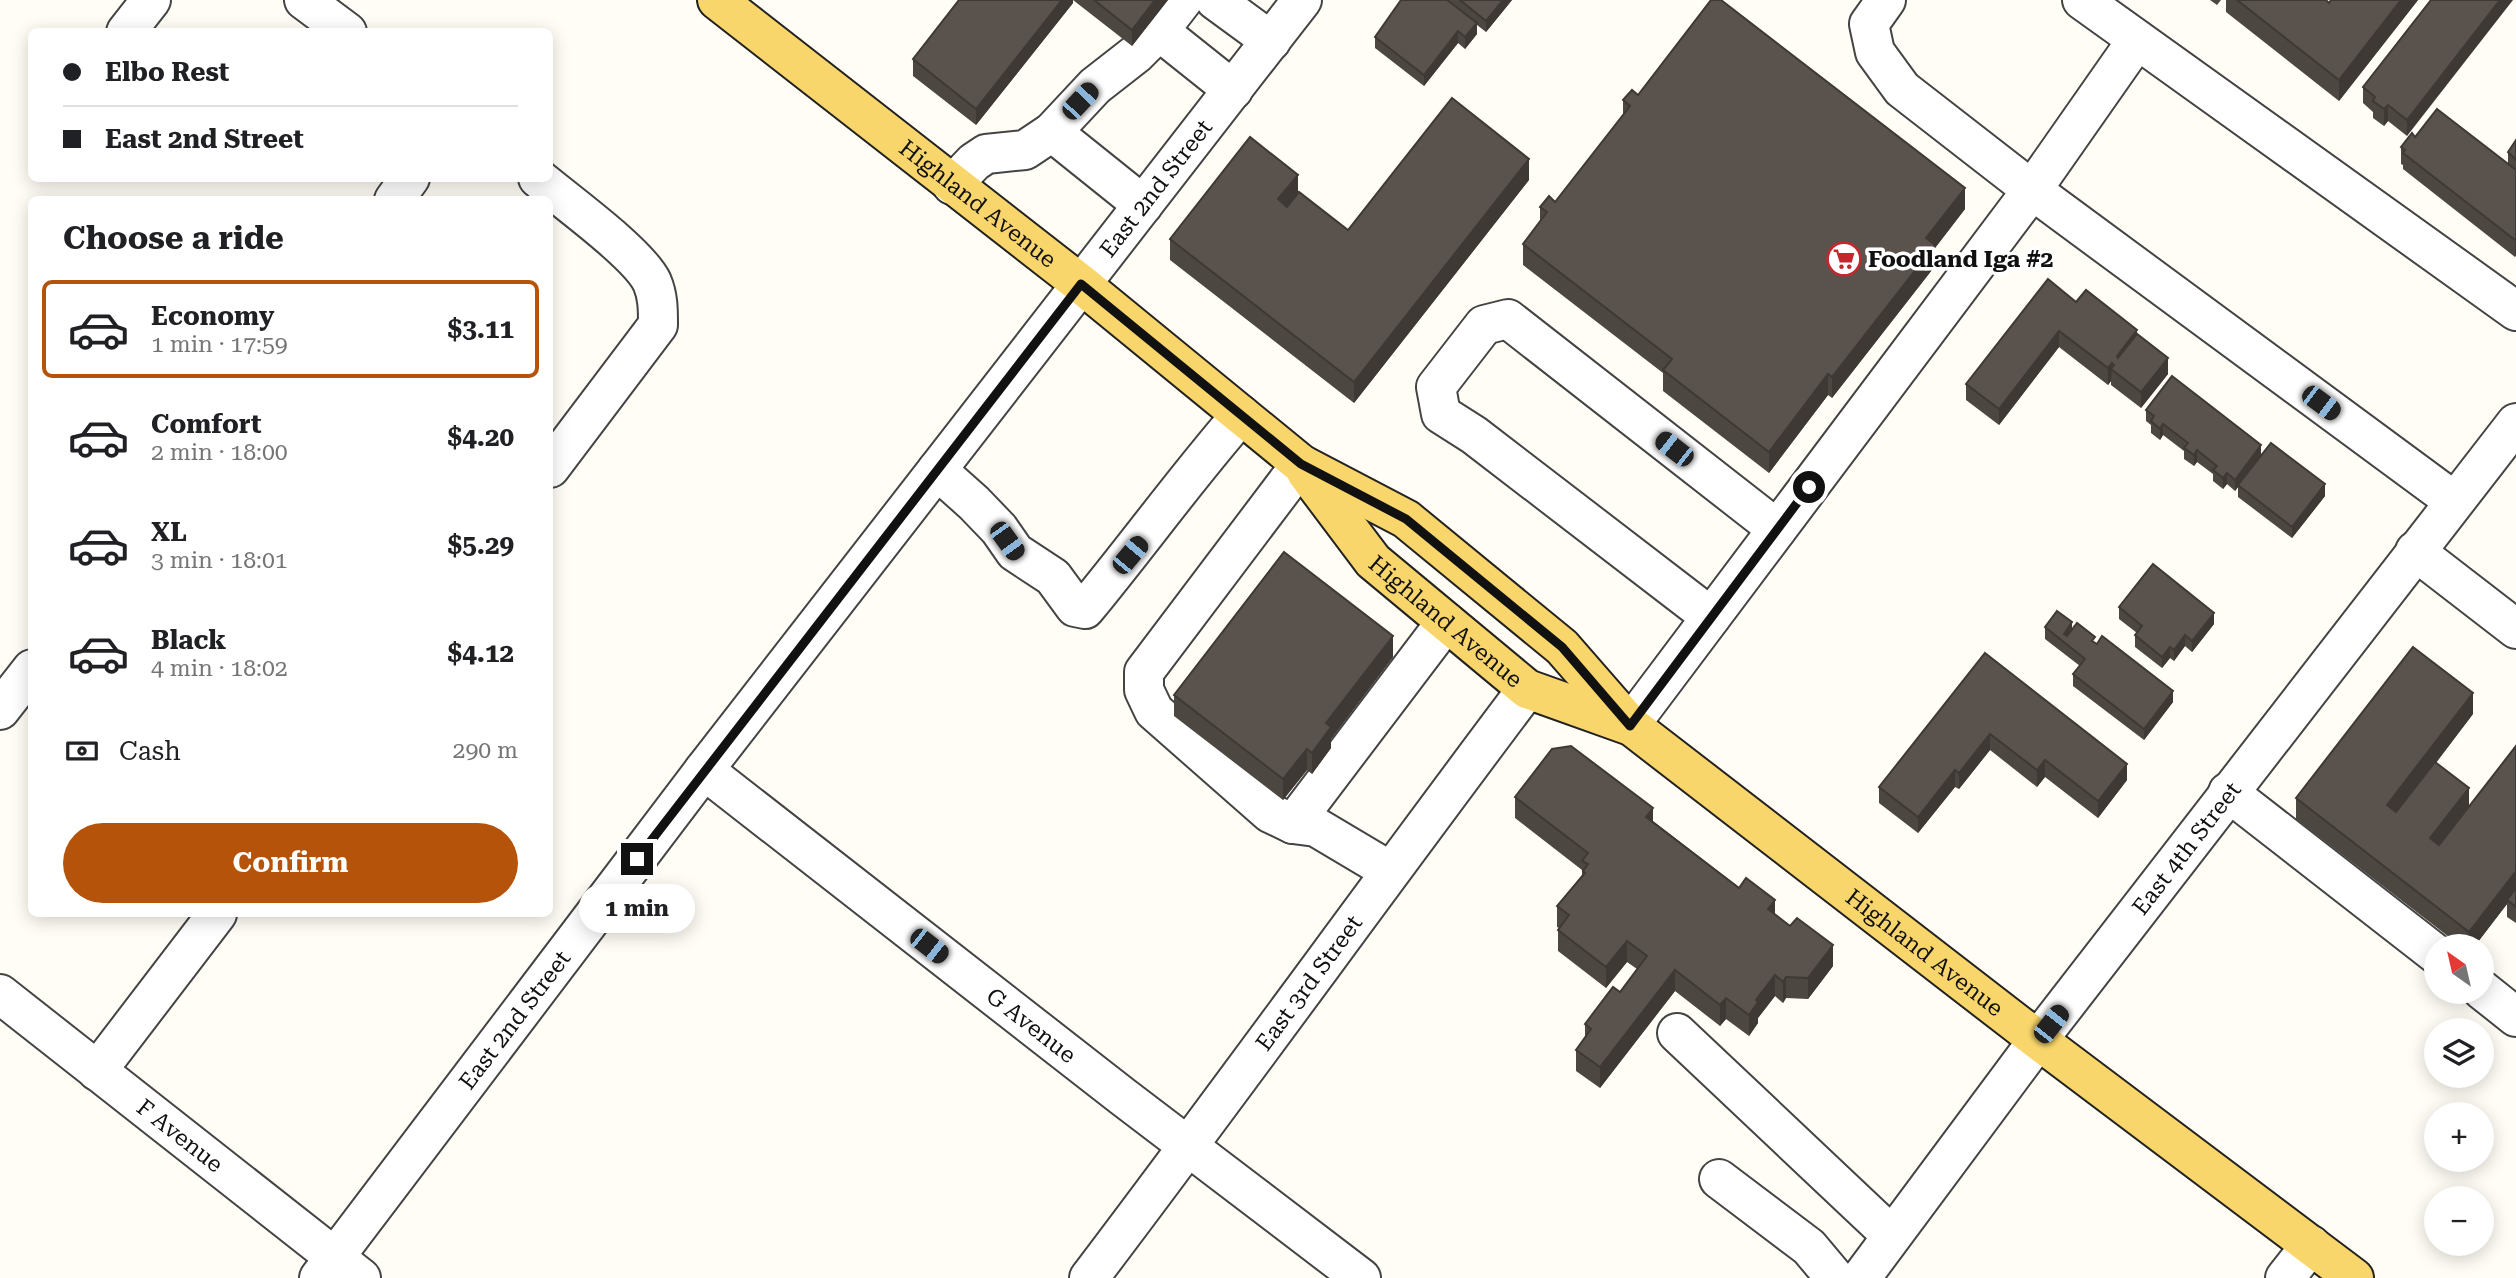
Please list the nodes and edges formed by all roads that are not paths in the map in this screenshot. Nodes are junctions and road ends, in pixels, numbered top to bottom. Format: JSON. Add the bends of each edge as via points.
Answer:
{"nodes":[{"id":1,"x":151,"y":0,"type":"edge"},
{"id":2,"x":304,"y":0,"type":"edge"},
{"id":3,"x":717,"y":0,"type":"edge"},
{"id":4,"x":1183,"y":0,"type":"edge"},
{"id":5,"x":1215,"y":0,"type":"edge"},
{"id":6,"x":1303,"y":0,"type":"edge"},
{"id":7,"x":1886,"y":0,"type":"edge"},
{"id":8,"x":2082,"y":0,"type":"edge"},
{"id":9,"x":129,"y":28,"type":"edge"},
{"id":10,"x":342,"y":28,"type":"edge"},
{"id":11,"x":1159,"y":30,"type":"junction"},
{"id":12,"x":2137,"y":40,"type":"junction"},
{"id":13,"x":1271,"y":41,"type":"junction"},
{"id":14,"x":1233,"y":90,"type":"junction"},
{"id":15,"x":1052,"y":132,"type":"junction"},
{"id":16,"x":543,"y":182,"type":"edge"},
{"id":17,"x":952,"y":185,"type":"junction"},
{"id":18,"x":2032,"y":191,"type":"junction"},
{"id":19,"x":1143,"y":205,"type":"junction"},
{"id":20,"x":1081,"y":284,"type":"junction"},
{"id":21,"x":2516,"y":311,"type":"edge"},
{"id":22,"x":1241,"y":415,"type":"junction"},
{"id":23,"x":2516,"y":423,"type":"edge"},
{"id":24,"x":553,"y":464,"type":"edge"},
{"id":25,"x":1301,"y":464,"type":"junction"},
{"id":26,"x":937,"y":470,"type":"junction"},
{"id":27,"x":2454,"y":501,"type":"junction"},
{"id":28,"x":1777,"y":529,"type":"junction"},
{"id":29,"x":2415,"y":551,"type":"junction"},
{"id":30,"x":1712,"y":617,"type":"junction"},
{"id":31,"x":1446,"y":622,"type":"junction"},
{"id":32,"x":2516,"y":629,"type":"edge"},
{"id":33,"x":28,"y":674,"type":"edge"},
{"id":34,"x":1527,"y":689,"type":"junction"},
{"id":35,"x":0,"y":710,"type":"edge"},
{"id":36,"x":1630,"y":726,"type":"junction"},
{"id":37,"x":704,"y":770,"type":"junction"},
{"id":38,"x":2228,"y":792,"type":"junction"},
{"id":39,"x":1293,"y":824,"type":"junction"},
{"id":40,"x":1390,"y":871,"type":"junction"},
{"id":41,"x":215,"y":917,"type":"edge"},
{"id":42,"x":2424,"y":945,"type":"edge"},
{"id":43,"x":0,"y":994,"type":"edge"},
{"id":44,"x":2494,"y":1000,"type":"edge"},
{"id":45,"x":2516,"y":1017,"type":"edge"},
{"id":46,"x":1678,"y":1033,"type":"dead end"},
{"id":47,"x":2038,"y":1041,"type":"junction"},
{"id":48,"x":97,"y":1071,"type":"junction"},
{"id":49,"x":1188,"y":1147,"type":"junction"},
{"id":50,"x":1720,"y":1179,"type":"dead end"},
{"id":51,"x":1891,"y":1235,"type":"junction"},
{"id":52,"x":2311,"y":1245,"type":"junction"},
{"id":53,"x":338,"y":1271,"type":"edge"},
{"id":54,"x":1088,"y":1278,"type":"edge"},
{"id":55,"x":1360,"y":1278,"type":"edge"},
{"id":56,"x":1835,"y":1278,"type":"edge"},
{"id":57,"x":1861,"y":1278,"type":"edge"},
{"id":58,"x":2285,"y":1278,"type":"edge"},
{"id":59,"x":2354,"y":1278,"type":"edge"}],
"edges":[{"from":1,"to":9,"type":"street"},
{"from":2,"to":10,"type":"street"},
{"from":3,"to":17,"type":"main road","name":"Highland Avenue"},
{"from":4,"to":11,"type":"street"},
{"from":5,"to":13,"type":"street"},
{"from":6,"to":13,"type":"street","name":"East 2nd Street"},
{"from":7,"to":18,"type":"street","via":[[1868,24],[1875,52],[1902,89]]},
{"from":8,"to":12,"type":"street"},
{"from":11,"to":14,"type":"street"},
{"from":11,"to":15,"type":"street","via":[[1095,86]]},
{"from":12,"to":18,"type":"street"},
{"from":12,"to":21,"type":"street"},
{"from":13,"to":14,"type":"street","name":"East 2nd Street"},
{"from":14,"to":19,"type":"street","name":"East 2nd Street"},
{"from":15,"to":17,"type":"street","via":[[1025,150],[986,155]]},
{"from":15,"to":19,"type":"street"},
{"from":16,"to":24,"type":"street","via":[[632,257],[651,279],[658,299],[658,325]]},
{"from":17,"to":20,"type":"main road","name":"Highland Avenue"},
{"from":18,"to":27,"type":"street"},
{"from":18,"to":28,"type":"street"},
{"from":19,"to":20,"type":"street","name":"East 2nd Street"},
{"from":20,"to":22,"type":"main road","name":"Highland Avenue"},
{"from":20,"to":26,"type":"street","name":"East 2nd Street"},
{"from":22,"to":25,"type":"main road","name":"Highland Avenue"},
{"from":22,"to":26,"type":"street","via":[[1085,609],[1075,607],[1053,577],[1015,552],[999,529]]},
{"from":23,"to":27,"type":"street","name":"East 4th Street"},
{"from":25,"to":31,"type":"main road","name":"Highland Avenue","via":[[1373,561]]},
{"from":25,"to":36,"type":"main road","name":"Highland Avenue","via":[[1406,519],[1562,647]]},
{"from":25,"to":39,"type":"street","via":[[1144,672],[1144,690],[1154,711],[1270,813]]},
{"from":26,"to":37,"type":"street","name":"East 2nd Street"},
{"from":27,"to":29,"type":"street","name":"East 4th Street"},
{"from":28,"to":30,"type":"street"},
{"from":28,"to":30,"type":"street","via":[[1508,319],[1484,325],[1436,387],[1441,414]]},
{"from":29,"to":32,"type":"street"},
{"from":29,"to":38,"type":"street","name":"East 4th Street"},
{"from":30,"to":36,"type":"street"},
{"from":31,"to":34,"type":"main road","name":"Highland Avenue"},
{"from":31,"to":39,"type":"street"},
{"from":33,"to":35,"type":"street"},
{"from":34,"to":36,"type":"main road","name":"Highland Avenue"},
{"from":34,"to":40,"type":"street","name":"East 3rd Street"},
{"from":36,"to":47,"type":"main road","name":"Highland Avenue"},
{"from":37,"to":49,"type":"street","name":"G Avenue"},
{"from":37,"to":53,"type":"street","name":"East 2nd Street"},
{"from":38,"to":42,"type":"street"},
{"from":38,"to":47,"type":"street","name":"East 4th Street"},
{"from":39,"to":40,"type":"street","via":[[1316,827]]},
{"from":40,"to":49,"type":"street","name":"East 3rd Street"},
{"from":41,"to":48,"type":"street"},
{"from":43,"to":48,"type":"street","name":"F Avenue"},
{"from":44,"to":45,"type":"street"},
{"from":46,"to":51,"type":"street"},
{"from":47,"to":51,"type":"street","name":"East 4th Street"},
{"from":47,"to":52,"type":"main road","name":"Highland Avenue"},
{"from":48,"to":53,"type":"street","name":"F Avenue"},
{"from":49,"to":54,"type":"street","name":"East 3rd Street"},
{"from":49,"to":55,"type":"street","name":"G Avenue"},
{"from":50,"to":56,"type":"street","via":[[1809,1247]]},
{"from":51,"to":57,"type":"street","name":"East 4th Street"},
{"from":52,"to":58,"type":"street"},
{"from":52,"to":59,"type":"main road","name":"Highland Avenue"}]}
